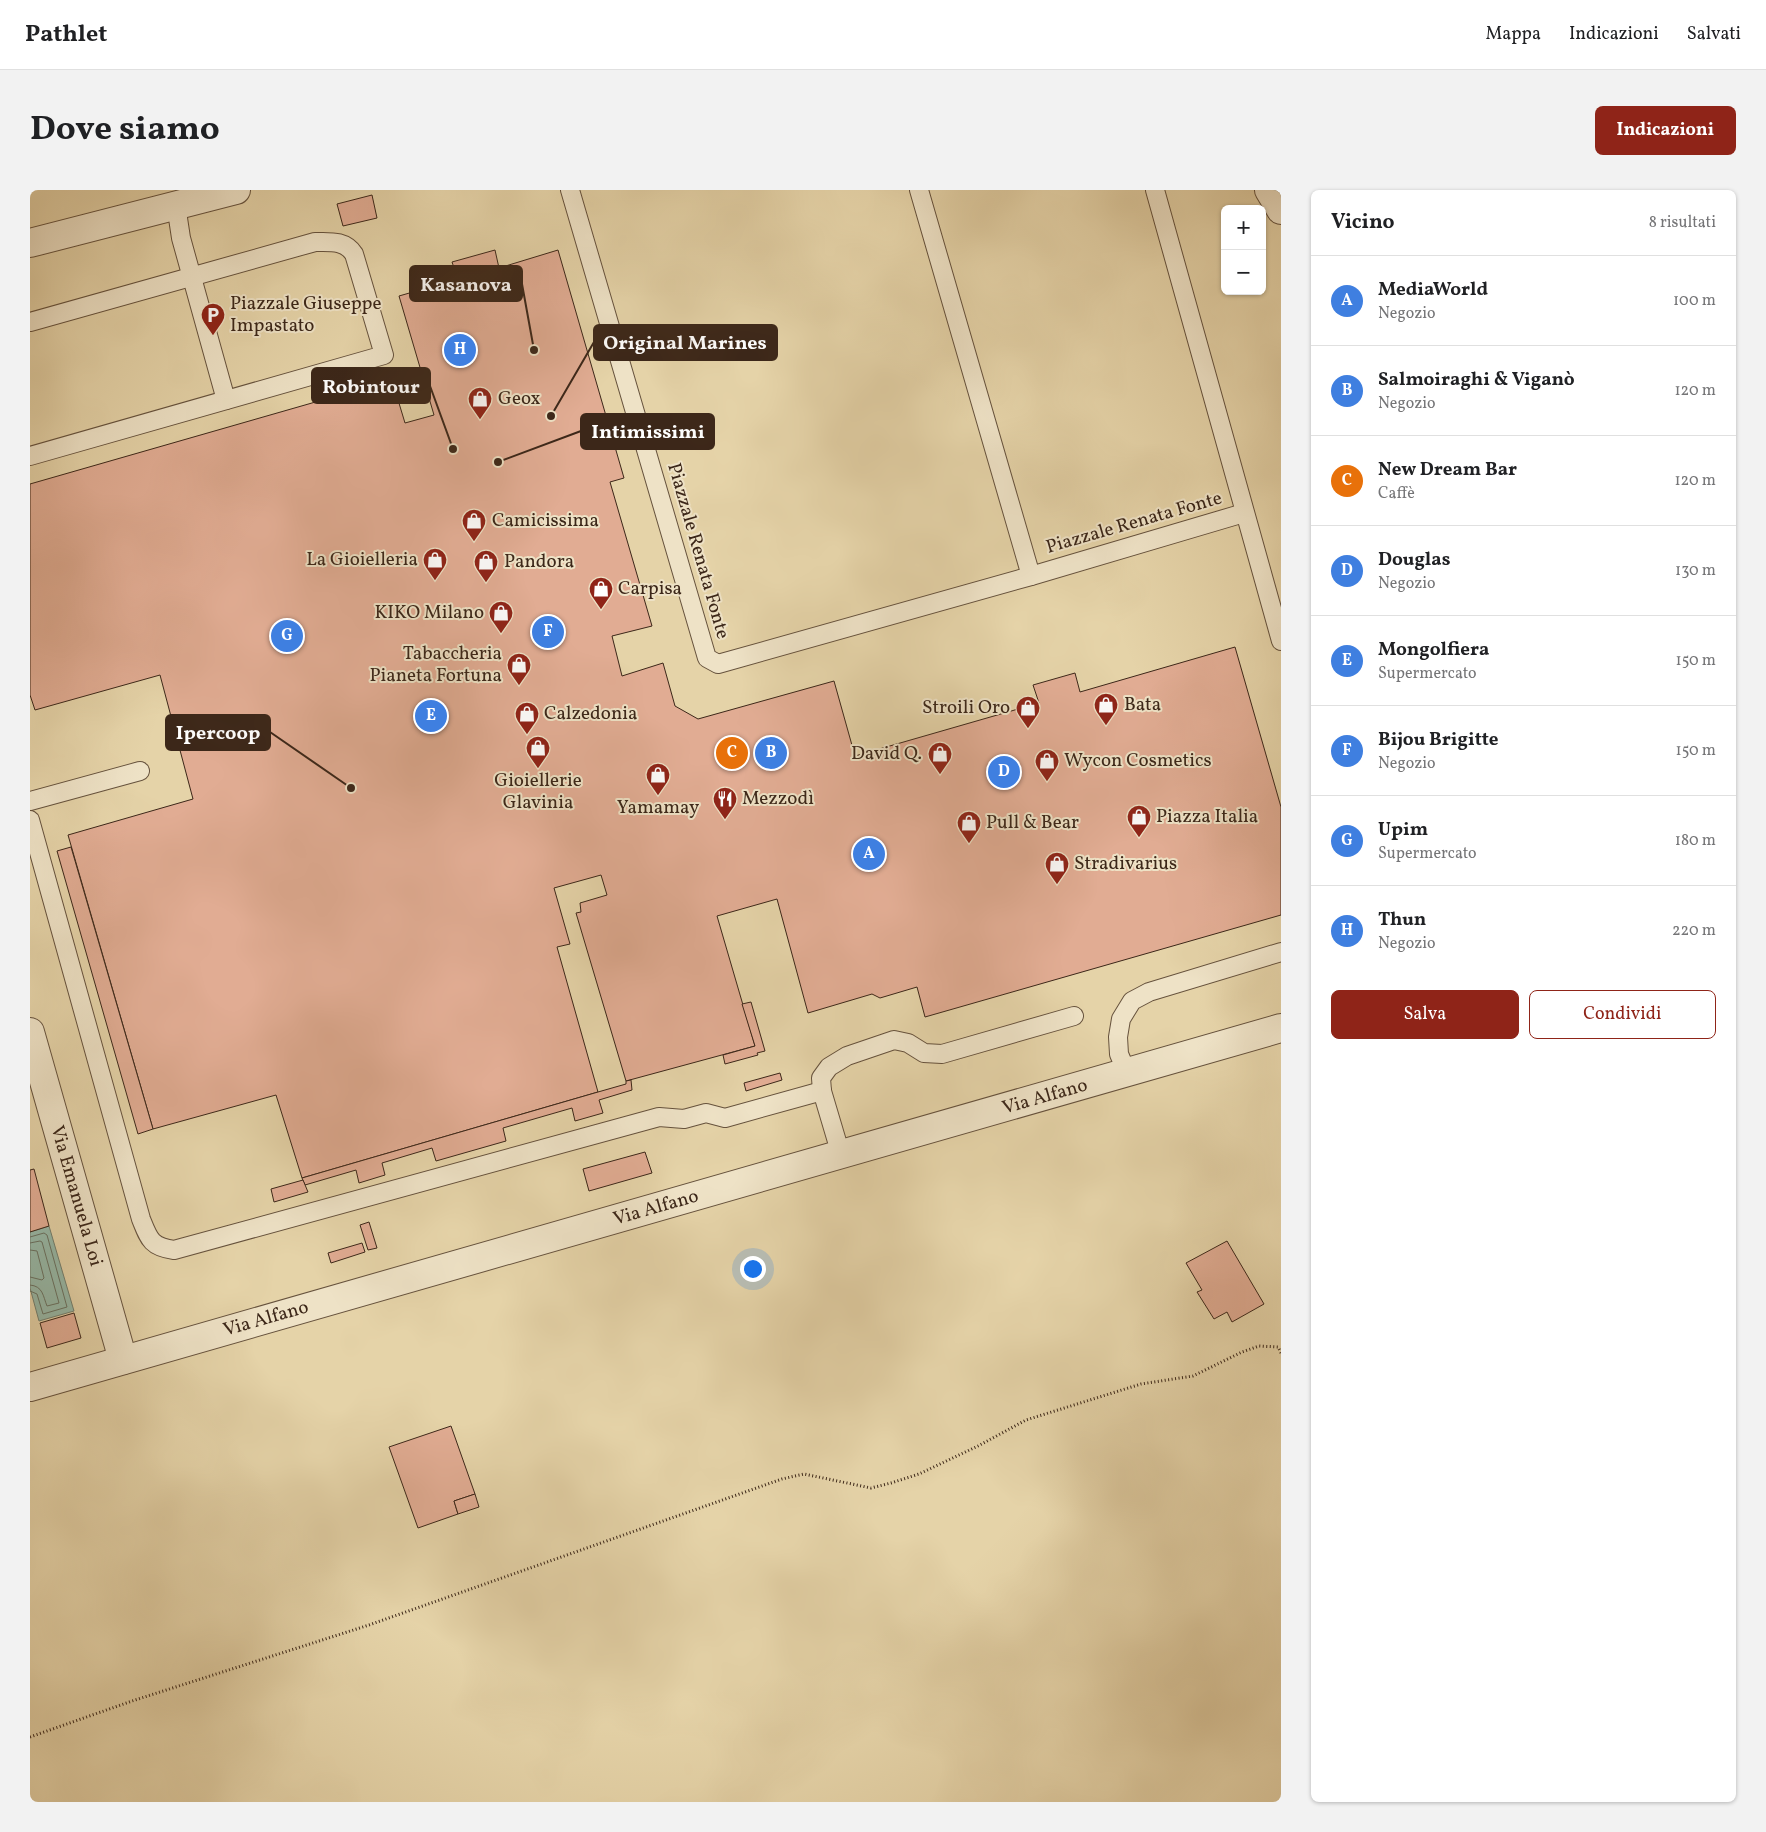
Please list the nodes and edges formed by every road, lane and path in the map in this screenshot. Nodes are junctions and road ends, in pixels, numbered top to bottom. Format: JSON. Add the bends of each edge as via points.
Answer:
{"nodes":[{"id":1,"x":236,"y":190,"type":"edge"},
{"id":2,"x":570,"y":190,"type":"edge"},
{"id":3,"x":919,"y":190,"type":"edge"},
{"id":4,"x":1154,"y":190,"type":"edge"},
{"id":5,"x":1269,"y":190,"type":"edge"},
{"id":6,"x":173,"y":198,"type":"edge"},
{"id":7,"x":1281,"y":210,"type":"edge"},
{"id":8,"x":30,"y":242,"type":"edge"},
{"id":9,"x":191,"y":276,"type":"junction"},
{"id":10,"x":30,"y":322,"type":"edge"},
{"id":11,"x":226,"y":400,"type":"junction"},
{"id":12,"x":30,"y":456,"type":"edge"},
{"id":13,"x":1244,"y":513,"type":"junction"},
{"id":14,"x":1031,"y":576,"type":"junction"},
{"id":15,"x":1281,"y":641,"type":"edge"},
{"id":16,"x":140,"y":771,"type":"dead end"},
{"id":17,"x":30,"y":801,"type":"edge"},
{"id":18,"x":30,"y":820,"type":"edge"},
{"id":19,"x":1281,"y":952,"type":"edge"},
{"id":20,"x":1074,"y":1016,"type":"dead end"},
{"id":21,"x":1281,"y":1028,"type":"edge"},
{"id":22,"x":30,"y":1032,"type":"edge"},
{"id":23,"x":1127,"y":1073,"type":"junction"},
{"id":24,"x":822,"y":1091,"type":"junction"},
{"id":25,"x":841,"y":1155,"type":"junction"},
{"id":26,"x":1281,"y":1353,"type":"edge"},
{"id":27,"x":123,"y":1360,"type":"junction"},
{"id":28,"x":30,"y":1387,"type":"edge"},
{"id":29,"x":30,"y":1736,"type":"edge"}],
"edges":[{"from":1,"to":6,"type":"street"},
{"from":2,"to":14,"type":"lane","name":"Piazzale Renata Fonte","via":[[707,658],[718,664]]},
{"from":3,"to":14,"type":"lane","name":"Piazzale Renata Fonte"},
{"from":4,"to":13,"type":"lane","name":"Piazzale Renata Fonte"},
{"from":5,"to":7,"type":"street"},
{"from":6,"to":8,"type":"street"},
{"from":6,"to":9,"type":"lane"},
{"from":9,"to":10,"type":"lane"},
{"from":9,"to":11,"type":"lane"},
{"from":9,"to":11,"type":"lane","via":[[315,242],[341,242],[354,254],[384,355]]},
{"from":11,"to":12,"type":"lane"},
{"from":13,"to":14,"type":"lane","name":"Piazzale Renata Fonte"},
{"from":13,"to":15,"type":"lane"},
{"from":16,"to":17,"type":"lane"},
{"from":18,"to":24,"type":"lane","via":[[141,1219],[149,1239],[160,1248],[174,1250],[659,1116],[684,1119],[706,1113],[725,1118]]},
{"from":19,"to":23,"type":"lane","via":[[1149,992],[1132,1001],[1121,1019],[1118,1037],[1119,1054]]},
{"from":20,"to":24,"type":"lane","via":[[942,1054],[924,1053],[908,1043],[894,1040],[847,1056],[829,1067],[821,1078]]},
{"from":21,"to":23,"type":"street","name":"Via Alfano"},
{"from":22,"to":27,"type":"street","name":"Via Emanuela Loi"},
{"from":23,"to":25,"type":"street","name":"Via Alfano"},
{"from":24,"to":25,"type":"lane"},
{"from":25,"to":27,"type":"street","name":"Via Alfano"},
{"from":26,"to":29,"type":"path","via":[[1278,1346],[1259,1346],[1194,1376],[1140,1384],[1026,1420],[919,1474],[891,1484],[872,1488],[804,1474],[782,1479],[369,1625]]},
{"from":27,"to":28,"type":"street","name":"Via Alfano"}]}
